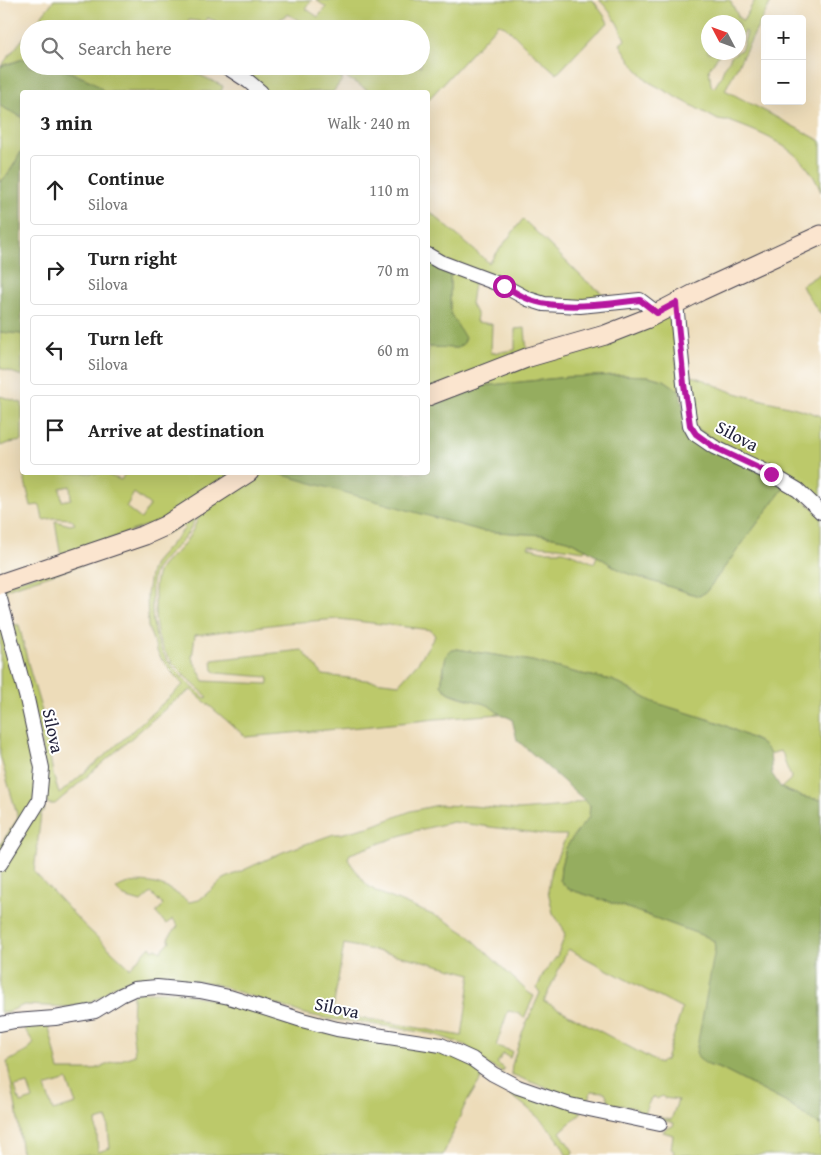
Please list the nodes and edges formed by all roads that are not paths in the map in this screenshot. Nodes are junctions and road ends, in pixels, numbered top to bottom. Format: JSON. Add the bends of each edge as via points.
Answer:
{"nodes":[{"id":1,"x":239,"y":75,"type":"edge"},
{"id":2,"x":259,"y":90,"type":"edge"},
{"id":3,"x":821,"y":235,"type":"edge"},
{"id":4,"x":430,"y":256,"type":"edge"},
{"id":5,"x":676,"y":303,"type":"junction"},
{"id":6,"x":657,"y":313,"type":"junction"},
{"id":7,"x":430,"y":395,"type":"edge"},
{"id":8,"x":244,"y":475,"type":"edge"},
{"id":9,"x":821,"y":512,"type":"edge"},
{"id":10,"x":0,"y":584,"type":"edge"},
{"id":11,"x":0,"y":599,"type":"edge"},
{"id":12,"x":0,"y":864,"type":"edge"},
{"id":13,"x":0,"y":1024,"type":"edge"},
{"id":14,"x":660,"y":1124,"type":"dead end"}],
"edges":[{"from":1,"to":2,"type":"street"},
{"from":3,"to":5,"type":"street"},
{"from":4,"to":6,"type":"street","via":[[544,304],[580,306],[640,300]]},
{"from":5,"to":6,"type":"street"},
{"from":5,"to":9,"type":"street","name":"Silova","via":[[690,425],[696,434],[714,447],[798,490]]},
{"from":6,"to":7,"type":"street","via":[[605,335],[529,356]]},
{"from":8,"to":10,"type":"street","via":[[145,536]]},
{"from":11,"to":12,"type":"street","name":"Silova","via":[[42,768],[39,801]]},
{"from":13,"to":14,"type":"street","name":"Silova","via":[[95,1011],[134,989],[157,987],[200,991],[337,1028],[441,1045],[518,1087],[570,1105]]}]}
